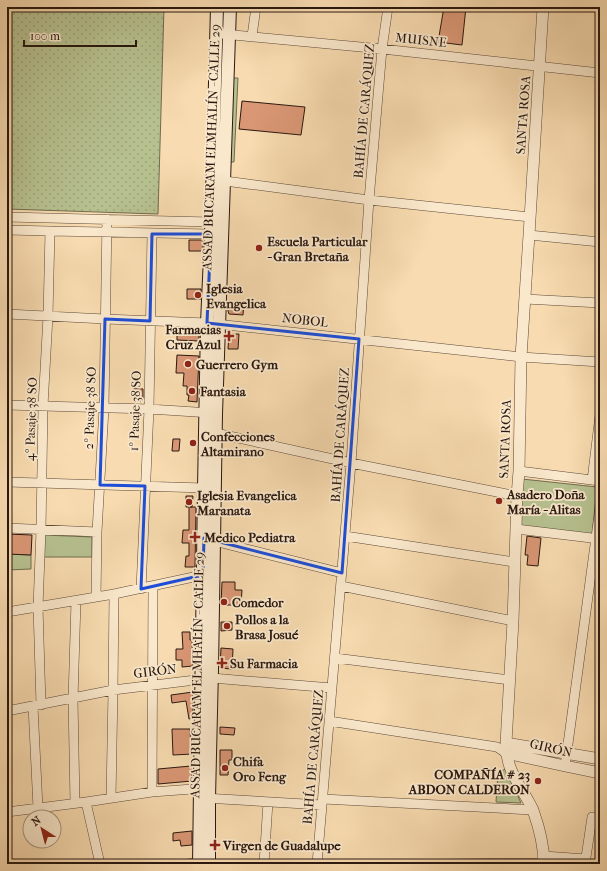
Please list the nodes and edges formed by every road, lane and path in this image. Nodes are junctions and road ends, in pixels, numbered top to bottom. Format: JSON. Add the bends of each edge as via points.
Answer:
{"nodes":[{"id":1,"x":217,"y":7,"type":"edge"},
{"id":2,"x":230,"y":7,"type":"edge"},
{"id":3,"x":256,"y":7,"type":"edge"},
{"id":4,"x":388,"y":7,"type":"edge"},
{"id":5,"x":543,"y":7,"type":"edge"},
{"id":6,"x":216,"y":34,"type":"junction"},
{"id":7,"x":229,"y":34,"type":"junction"},
{"id":8,"x":252,"y":36,"type":"junction"},
{"id":9,"x":382,"y":49,"type":"junction"},
{"id":10,"x":540,"y":66,"type":"junction"},
{"id":11,"x":600,"y":73,"type":"edge"},
{"id":12,"x":225,"y":181,"type":"junction"},
{"id":13,"x":369,"y":200,"type":"junction"},
{"id":14,"x":7,"y":216,"type":"edge"},
{"id":15,"x":530,"y":217,"type":"junction"},
{"id":16,"x":107,"y":219,"type":"junction"},
{"id":17,"x":212,"y":222,"type":"junction"},
{"id":18,"x":7,"y":230,"type":"edge"},
{"id":19,"x":50,"y":231,"type":"junction"},
{"id":20,"x":106,"y":232,"type":"junction"},
{"id":21,"x":152,"y":234,"type":"junction"},
{"id":22,"x":211,"y":234,"type":"junction"},
{"id":23,"x":529,"y":235,"type":"junction"},
{"id":24,"x":600,"y":242,"type":"edge"},
{"id":25,"x":525,"y":299,"type":"junction"},
{"id":26,"x":600,"y":303,"type":"edge"},
{"id":27,"x":7,"y":314,"type":"edge"},
{"id":28,"x":48,"y":316,"type":"junction"},
{"id":29,"x":105,"y":319,"type":"junction"},
{"id":30,"x":150,"y":321,"type":"junction"},
{"id":31,"x":213,"y":324,"type":"junction"},
{"id":32,"x":359,"y":339,"type":"junction"},
{"id":33,"x":521,"y":357,"type":"junction"},
{"id":34,"x":600,"y":362,"type":"edge"},
{"id":35,"x":7,"y":405,"type":"edge"},
{"id":36,"x":43,"y":406,"type":"junction"},
{"id":37,"x":104,"y":408,"type":"junction"},
{"id":38,"x":148,"y":410,"type":"junction"},
{"id":39,"x":211,"y":413,"type":"junction"},
{"id":40,"x":600,"y":416,"type":"edge"},
{"id":41,"x":211,"y":432,"type":"junction"},
{"id":42,"x":351,"y":463,"type":"junction"},
{"id":43,"x":519,"y":471,"type":"junction"},
{"id":44,"x":596,"y":480,"type":"edge"},
{"id":45,"x":7,"y":482,"type":"edge"},
{"id":46,"x":42,"y":483,"type":"junction"},
{"id":47,"x":100,"y":485,"type":"junction"},
{"id":48,"x":145,"y":486,"type":"junction"},
{"id":49,"x":204,"y":488,"type":"junction"},
{"id":50,"x":517,"y":496,"type":"junction"},
{"id":51,"x":600,"y":508,"type":"edge"},
{"id":52,"x":7,"y":528,"type":"edge"},
{"id":53,"x":516,"y":529,"type":"junction"},
{"id":54,"x":41,"y":530,"type":"junction"},
{"id":55,"x":97,"y":532,"type":"junction"},
{"id":56,"x":345,"y":536,"type":"junction"},
{"id":57,"x":598,"y":539,"type":"edge"},
{"id":58,"x":214,"y":541,"type":"junction"},
{"id":59,"x":514,"y":562,"type":"junction"},
{"id":60,"x":342,"y":573,"type":"junction"},
{"id":61,"x":203,"y":575,"type":"junction"},
{"id":62,"x":341,"y":586,"type":"junction"},
{"id":63,"x":153,"y":587,"type":"junction"},
{"id":64,"x":141,"y":589,"type":"junction"},
{"id":65,"x":114,"y":594,"type":"junction"},
{"id":66,"x":96,"y":597,"type":"junction"},
{"id":67,"x":76,"y":601,"type":"junction"},
{"id":68,"x":38,"y":607,"type":"junction"},
{"id":69,"x":7,"y":612,"type":"edge"},
{"id":70,"x":513,"y":621,"type":"junction"},
{"id":71,"x":335,"y":658,"type":"junction"},
{"id":72,"x":207,"y":679,"type":"junction"},
{"id":73,"x":510,"y":680,"type":"junction"},
{"id":74,"x":153,"y":685,"type":"junction"},
{"id":75,"x":332,"y":688,"type":"junction"},
{"id":76,"x":113,"y":690,"type":"junction"},
{"id":77,"x":73,"y":699,"type":"junction"},
{"id":78,"x":37,"y":706,"type":"junction"},
{"id":79,"x":7,"y":711,"type":"edge"},
{"id":80,"x":329,"y":721,"type":"junction"},
{"id":81,"x":503,"y":748,"type":"junction"},
{"id":82,"x":566,"y":754,"type":"junction"},
{"id":83,"x":600,"y":759,"type":"edge"},
{"id":84,"x":565,"y":766,"type":"junction"},
{"id":85,"x":600,"y":773,"type":"edge"},
{"id":86,"x":152,"y":792,"type":"junction"},
{"id":87,"x":205,"y":793,"type":"junction"},
{"id":88,"x":110,"y":798,"type":"junction"},
{"id":89,"x":86,"y":802,"type":"junction"},
{"id":90,"x":268,"y":802,"type":"junction"},
{"id":91,"x":322,"y":802,"type":"junction"},
{"id":92,"x":75,"y":803,"type":"junction"},
{"id":93,"x":38,"y":808,"type":"junction"},
{"id":94,"x":532,"y":810,"type":"junction"},
{"id":95,"x":7,"y":812,"type":"edge"},
{"id":96,"x":592,"y":817,"type":"dead end"},
{"id":97,"x":544,"y":861,"type":"edge"},
{"id":98,"x":585,"y":861,"type":"edge"},
{"id":99,"x":201,"y":863,"type":"edge"},
{"id":100,"x":100,"y":864,"type":"edge"},
{"id":101,"x":264,"y":864,"type":"edge"},
{"id":102,"x":317,"y":864,"type":"edge"},
{"id":103,"x":441,"y":864,"type":"edge"}],
"edges":[{"from":1,"to":6,"type":"main road"},
{"from":2,"to":7,"type":"main road","name":"ASSAD BUCARAM ELMHALÍN - CALLE 29"},
{"from":3,"to":8,"type":"street"},
{"from":4,"to":9,"type":"street","name":"BAHÍA DE CARÁQUEZ"},
{"from":5,"to":10,"type":"street","name":"SANTA ROSA"},
{"from":6,"to":7,"type":"street","name":"MUISNE"},
{"from":6,"to":17,"type":"main road"},
{"from":7,"to":8,"type":"street","name":"MUISNE"},
{"from":7,"to":12,"type":"main road","name":"ASSAD BUCARAM ELMHALÍN - CALLE 29"},
{"from":8,"to":9,"type":"street","name":"MUISNE"},
{"from":9,"to":10,"type":"street","name":"MUISNE"},
{"from":9,"to":13,"type":"street","name":"BAHÍA DE CARÁQUEZ"},
{"from":10,"to":11,"type":"street","name":"MUISNE"},
{"from":10,"to":15,"type":"street","name":"SANTA ROSA"},
{"from":12,"to":13,"type":"street"},
{"from":12,"to":31,"type":"main road","name":"ASSAD BUCARAM ELMHALÍN - CALLE 29"},
{"from":13,"to":15,"type":"street"},
{"from":13,"to":32,"type":"street","name":"BAHÍA DE CARÁQUEZ"},
{"from":14,"to":16,"type":"street"},
{"from":15,"to":23,"type":"street","name":"SANTA ROSA"},
{"from":16,"to":17,"type":"street"},
{"from":16,"to":20,"type":"street","name":"2º Pasaje 38 SO"},
{"from":17,"to":22,"type":"main road"},
{"from":18,"to":19,"type":"street"},
{"from":19,"to":20,"type":"street"},
{"from":19,"to":28,"type":"street","name":"4º Pasaje 38 SO"},
{"from":20,"to":21,"type":"street"},
{"from":20,"to":29,"type":"street","name":"2º Pasaje 38 SO"},
{"from":21,"to":22,"type":"street"},
{"from":21,"to":30,"type":"street","name":"1º Pasaje 38 SO"},
{"from":22,"to":31,"type":"main road"},
{"from":23,"to":24,"type":"street"},
{"from":23,"to":25,"type":"street","name":"SANTA ROSA"},
{"from":25,"to":26,"type":"street"},
{"from":25,"to":33,"type":"street","name":"SANTA ROSA"},
{"from":27,"to":28,"type":"street","name":"NOBOL"},
{"from":28,"to":29,"type":"street","name":"NOBOL"},
{"from":28,"to":36,"type":"street","name":"4º Pasaje 38 SO"},
{"from":29,"to":30,"type":"street","name":"NOBOL"},
{"from":29,"to":37,"type":"street","name":"2º Pasaje 38 SO"},
{"from":30,"to":31,"type":"street","name":"NOBOL"},
{"from":30,"to":38,"type":"street","name":"1º Pasaje 38 SO"},
{"from":31,"to":32,"type":"street","name":"NOBOL"},
{"from":31,"to":39,"type":"main road"},
{"from":32,"to":33,"type":"street","name":"NOBOL"},
{"from":32,"to":42,"type":"street","name":"BAHÍA DE CARÁQUEZ"},
{"from":33,"to":34,"type":"street","name":"NOBOL"},
{"from":33,"to":43,"type":"street","name":"SANTA ROSA"},
{"from":35,"to":36,"type":"street"},
{"from":36,"to":37,"type":"street"},
{"from":36,"to":46,"type":"street","name":"4º Pasaje 38 SO"},
{"from":37,"to":38,"type":"street"},
{"from":37,"to":47,"type":"street","name":"2º Pasaje 38 SO"},
{"from":38,"to":39,"type":"street"},
{"from":38,"to":48,"type":"street","name":"1º Pasaje 38 SO"},
{"from":39,"to":41,"type":"main road"},
{"from":40,"to":44,"type":"street"},
{"from":41,"to":42,"type":"street"},
{"from":41,"to":49,"type":"main road"},
{"from":41,"to":58,"type":"main road","name":"ASSAD BUCARAM ELMHALÍN - CALLE 29"},
{"from":42,"to":50,"type":"street"},
{"from":42,"to":56,"type":"street","name":"BAHÍA DE CARÁQUEZ"},
{"from":43,"to":44,"type":"street"},
{"from":43,"to":50,"type":"street","name":"SANTA ROSA"},
{"from":45,"to":46,"type":"street"},
{"from":46,"to":47,"type":"street"},
{"from":46,"to":54,"type":"street","name":"4º Pasaje 38 SO"},
{"from":47,"to":48,"type":"street"},
{"from":47,"to":55,"type":"street","name":"2º Pasaje 38 SO"},
{"from":48,"to":49,"type":"street"},
{"from":48,"to":64,"type":"street","name":"1º Pasaje 38 SO"},
{"from":49,"to":61,"type":"main road"},
{"from":50,"to":53,"type":"street","name":"SANTA ROSA"},
{"from":51,"to":57,"type":"street"},
{"from":52,"to":54,"type":"street"},
{"from":53,"to":57,"type":"street"},
{"from":53,"to":59,"type":"street","name":"SANTA ROSA"},
{"from":54,"to":55,"type":"street"},
{"from":54,"to":68,"type":"street","name":"4º Pasaje 38 SO"},
{"from":55,"to":66,"type":"street","name":"2º Pasaje 38 SO"},
{"from":56,"to":59,"type":"street"},
{"from":56,"to":60,"type":"street","name":"BAHÍA DE CARÁQUEZ"},
{"from":57,"to":82,"type":"street"},
{"from":58,"to":60,"type":"street"},
{"from":58,"to":72,"type":"main road","name":"ASSAD BUCARAM ELMHALÍN - CALLE 29"},
{"from":59,"to":70,"type":"street","name":"SANTA ROSA"},
{"from":60,"to":62,"type":"street","name":"BAHÍA DE CARÁQUEZ"},
{"from":61,"to":63,"type":"street"},
{"from":61,"to":72,"type":"main road"},
{"from":62,"to":70,"type":"street"},
{"from":62,"to":71,"type":"street","name":"BAHÍA DE CARÁQUEZ"},
{"from":63,"to":64,"type":"street"},
{"from":63,"to":74,"type":"street"},
{"from":64,"to":65,"type":"street"},
{"from":65,"to":66,"type":"street"},
{"from":65,"to":76,"type":"street"},
{"from":66,"to":67,"type":"street"},
{"from":67,"to":68,"type":"street"},
{"from":67,"to":77,"type":"street"},
{"from":68,"to":69,"type":"street"},
{"from":68,"to":78,"type":"street","name":"4º Pasaje 38 SO"},
{"from":70,"to":73,"type":"street","name":"SANTA ROSA"},
{"from":71,"to":73,"type":"street"},
{"from":71,"to":75,"type":"street","name":"BAHÍA DE CARÁQUEZ"},
{"from":72,"to":74,"type":"street","name":"GIRÓN"},
{"from":72,"to":75,"type":"street","name":"GIRÓN"},
{"from":72,"to":87,"type":"main road"},
{"from":73,"to":81,"type":"street","name":"SANTA ROSA"},
{"from":74,"to":76,"type":"street","name":"GIRÓN"},
{"from":74,"to":86,"type":"street"},
{"from":75,"to":80,"type":"street","name":"BAHÍA DE CARÁQUEZ"},
{"from":76,"to":77,"type":"street","name":"GIRÓN"},
{"from":76,"to":88,"type":"street"},
{"from":77,"to":78,"type":"street","name":"GIRÓN"},
{"from":77,"to":92,"type":"street"},
{"from":78,"to":79,"type":"street","name":"GIRÓN"},
{"from":78,"to":93,"type":"street","name":"4º Pasaje 38 SO"},
{"from":80,"to":81,"type":"street","name":"GIRÓN"},
{"from":80,"to":91,"type":"street","name":"BAHÍA DE CARÁQUEZ"},
{"from":81,"to":82,"type":"street","name":"GIRÓN"},
{"from":81,"to":84,"type":"street","name":"GIRÓN"},
{"from":81,"to":94,"type":"street","name":"SANTA ROSA","via":[[511,771]]},
{"from":82,"to":83,"type":"street","name":"GIRÓN"},
{"from":82,"to":84,"type":"street"},
{"from":84,"to":85,"type":"street","name":"GIRÓN"},
{"from":86,"to":87,"type":"street"},
{"from":86,"to":88,"type":"street"},
{"from":87,"to":90,"type":"street"},
{"from":87,"to":99,"type":"main road"},
{"from":88,"to":89,"type":"street"},
{"from":89,"to":92,"type":"street"},
{"from":89,"to":100,"type":"street"},
{"from":90,"to":91,"type":"street"},
{"from":90,"to":101,"type":"street"},
{"from":91,"to":94,"type":"street"},
{"from":91,"to":102,"type":"street","name":"BAHÍA DE CARÁQUEZ"},
{"from":92,"to":93,"type":"street"},
{"from":93,"to":95,"type":"street"},
{"from":94,"to":97,"type":"street","name":"SANTA ROSA","via":[[540,835]]},
{"from":96,"to":98,"type":"street"},
{"from":97,"to":98,"type":"street"},
{"from":97,"to":103,"type":"street"}]}
